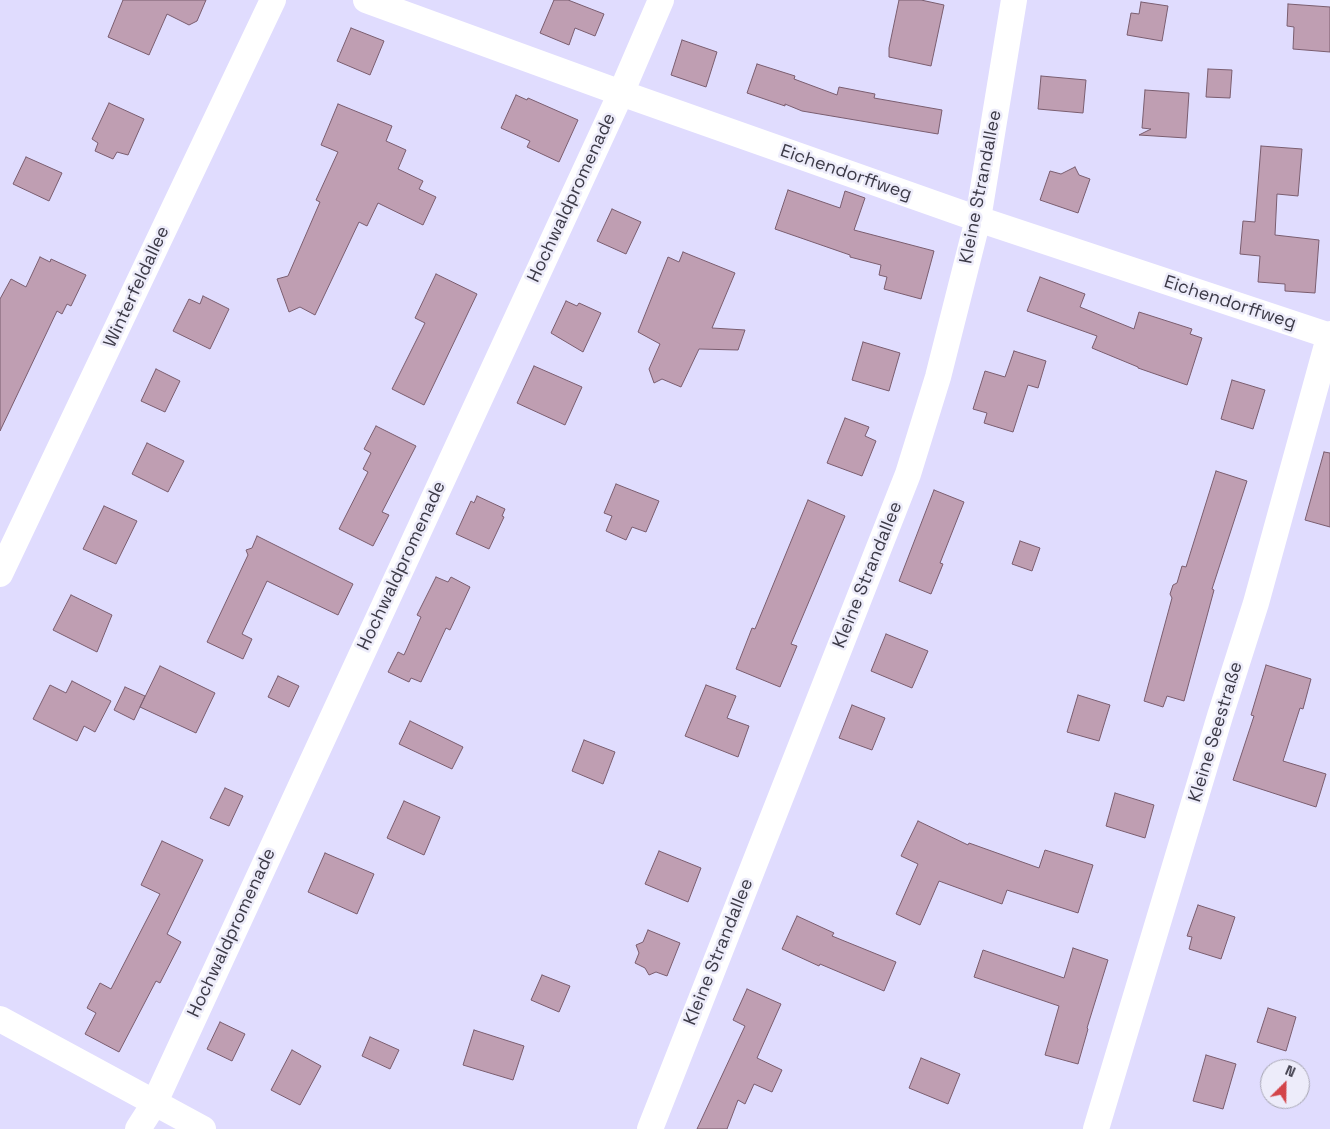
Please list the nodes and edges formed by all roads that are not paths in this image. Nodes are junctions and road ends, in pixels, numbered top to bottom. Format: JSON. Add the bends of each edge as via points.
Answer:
{"nodes":[{"id":1,"x":273,"y":0,"type":"edge"},
{"id":2,"x":366,"y":0,"type":"edge"},
{"id":3,"x":661,"y":0,"type":"edge"},
{"id":4,"x":1014,"y":0,"type":"edge"},
{"id":5,"x":620,"y":93,"type":"junction"},
{"id":6,"x":978,"y":219,"type":"junction"},
{"id":7,"x":1330,"y":335,"type":"edge"},
{"id":8,"x":0,"y":574,"type":"edge"},
{"id":9,"x":0,"y":1019,"type":"edge"},
{"id":10,"x":154,"y":1104,"type":"junction"},
{"id":11,"x":138,"y":1129,"type":"edge"},
{"id":12,"x":203,"y":1129,"type":"edge"},
{"id":13,"x":650,"y":1129,"type":"edge"},
{"id":14,"x":1096,"y":1129,"type":"edge"}],
"edges":[{"from":1,"to":8,"type":"street","name":"Winterfeldallee"},
{"from":2,"to":5,"type":"street","name":"Eichendorffweg"},
{"from":3,"to":5,"type":"street","name":"Hochwaldpromenade"},
{"from":4,"to":6,"type":"street","name":"Kleine Strandallee"},
{"from":5,"to":6,"type":"street","name":"Eichendorffweg"},
{"from":5,"to":10,"type":"street","name":"Hochwaldpromenade"},
{"from":6,"to":7,"type":"street","name":"Eichendorffweg"},
{"from":6,"to":13,"type":"street","name":"Kleine Strandallee","via":[[938,376],[908,474]]},
{"from":7,"to":14,"type":"street","name":"Kleine Seestraße","via":[[1256,603]]},
{"from":9,"to":10,"type":"street"},
{"from":10,"to":11,"type":"street","name":"Hochwaldpromenade"},
{"from":10,"to":12,"type":"street"}]}
